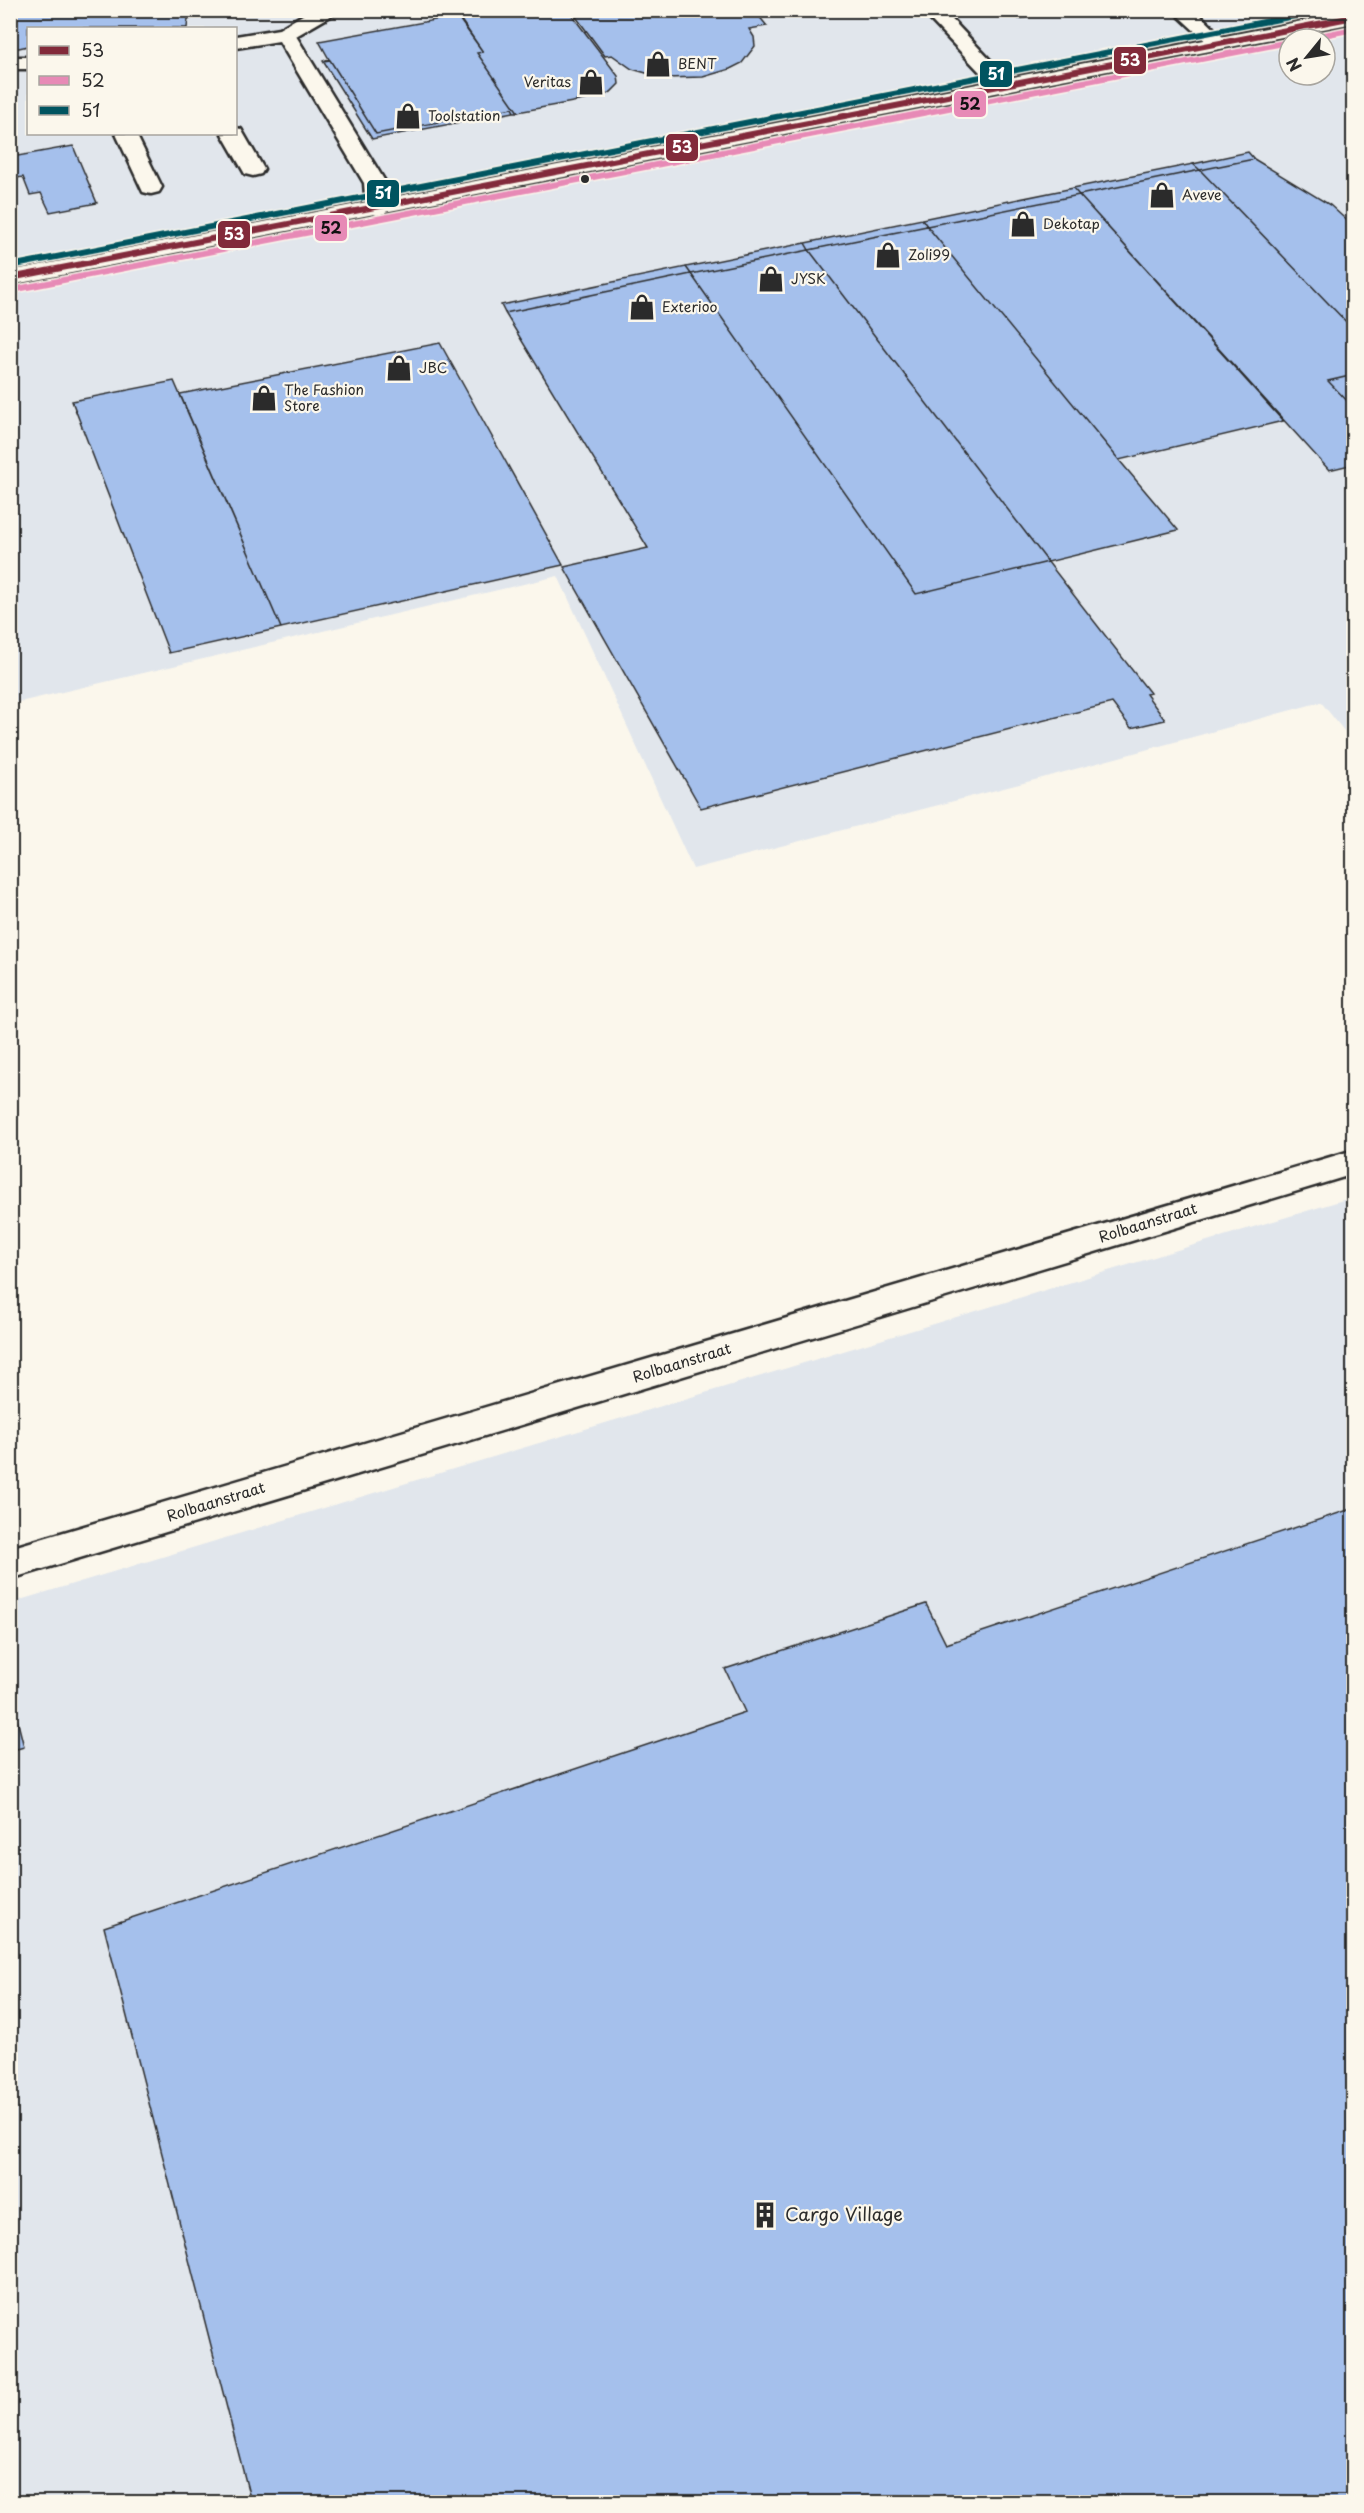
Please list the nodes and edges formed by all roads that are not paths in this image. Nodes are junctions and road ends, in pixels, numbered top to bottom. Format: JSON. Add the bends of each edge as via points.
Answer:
{"nodes":[{"id":1,"x":327,"y":10,"type":"edge"},
{"id":2,"x":931,"y":10,"type":"edge"},
{"id":3,"x":1182,"y":10,"type":"edge"},
{"id":4,"x":1353,"y":17,"type":"edge"},
{"id":5,"x":285,"y":34,"type":"junction"},
{"id":6,"x":237,"y":42,"type":"edge"},
{"id":7,"x":1219,"y":44,"type":"junction"},
{"id":8,"x":10,"y":63,"type":"edge"},
{"id":9,"x":27,"y":63,"type":"edge"},
{"id":10,"x":1004,"y":86,"type":"junction"},
{"id":11,"x":126,"y":135,"type":"edge"},
{"id":12,"x":234,"y":135,"type":"edge"},
{"id":13,"x":253,"y":169,"type":"dead end"},
{"id":14,"x":151,"y":186,"type":"dead end"},
{"id":15,"x":377,"y":208,"type":"junction"},
{"id":16,"x":10,"y":278,"type":"edge"},
{"id":17,"x":1353,"y":1162,"type":"edge"},
{"id":18,"x":10,"y":1564,"type":"edge"}],
"edges":[{"from":1,"to":5,"type":"main road"},
{"from":2,"to":10,"type":"main road"},
{"from":3,"to":7,"type":"main road"},
{"from":4,"to":7,"type":"main road"},
{"from":5,"to":6,"type":"main road"},
{"from":5,"to":15,"type":"main road","via":[[375,183]]},
{"from":7,"to":10,"type":"main road"},
{"from":8,"to":9,"type":"main road"},
{"from":10,"to":15,"type":"main road"},
{"from":11,"to":14,"type":"main road"},
{"from":12,"to":13,"type":"main road"},
{"from":15,"to":16,"type":"main road"},
{"from":17,"to":18,"type":"main road","name":"Rolbaanstraat"}]}
